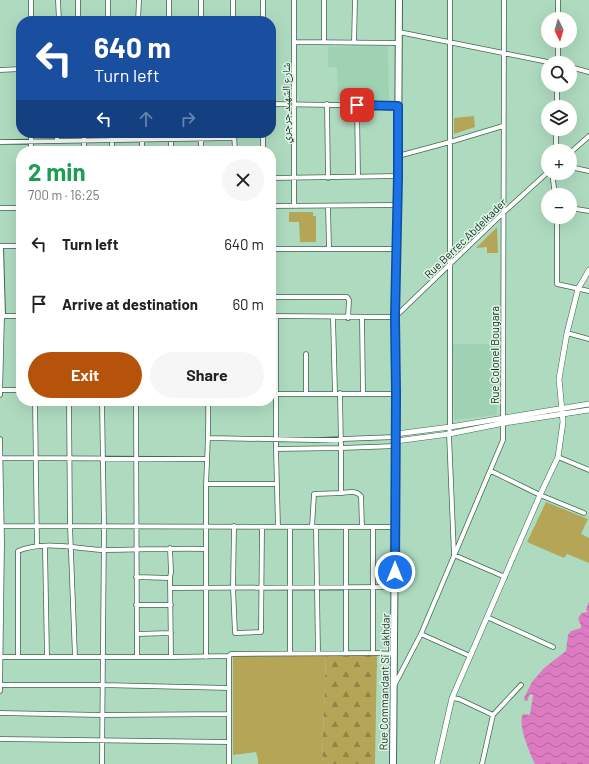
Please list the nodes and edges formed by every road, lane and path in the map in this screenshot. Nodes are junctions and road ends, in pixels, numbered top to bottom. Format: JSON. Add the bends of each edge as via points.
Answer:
{"nodes":[{"id":1,"x":31,"y":0,"type":"edge"},
{"id":2,"x":58,"y":0,"type":"edge"},
{"id":3,"x":78,"y":0,"type":"edge"},
{"id":4,"x":108,"y":0,"type":"edge"},
{"id":5,"x":139,"y":0,"type":"edge"},
{"id":6,"x":169,"y":0,"type":"edge"},
{"id":7,"x":201,"y":0,"type":"edge"},
{"id":8,"x":233,"y":0,"type":"edge"},
{"id":9,"x":263,"y":0,"type":"edge"},
{"id":10,"x":294,"y":0,"type":"edge"},
{"id":11,"x":324,"y":0,"type":"edge"},
{"id":12,"x":355,"y":0,"type":"edge"},
{"id":13,"x":399,"y":0,"type":"edge"},
{"id":14,"x":450,"y":0,"type":"edge"},
{"id":15,"x":504,"y":0,"type":"edge"},
{"id":16,"x":558,"y":0,"type":"edge"},
{"id":17,"x":558,"y":12,"type":"edge"},
{"id":18,"x":31,"y":16,"type":"edge"},
{"id":19,"x":59,"y":16,"type":"edge"},
{"id":20,"x":78,"y":16,"type":"edge"},
{"id":21,"x":108,"y":16,"type":"edge"},
{"id":22,"x":138,"y":16,"type":"edge"},
{"id":23,"x":169,"y":16,"type":"edge"},
{"id":24,"x":201,"y":16,"type":"edge"},
{"id":25,"x":233,"y":16,"type":"edge"},
{"id":26,"x":263,"y":16,"type":"edge"},
{"id":27,"x":399,"y":32,"type":"junction"},
{"id":28,"x":294,"y":42,"type":"junction"},
{"id":29,"x":324,"y":42,"type":"junction"},
{"id":30,"x":449,"y":42,"type":"junction"},
{"id":31,"x":354,"y":43,"type":"junction"},
{"id":32,"x":398,"y":43,"type":"junction"},
{"id":33,"x":504,"y":53,"type":"junction"},
{"id":34,"x":541,"y":61,"type":"edge"},
{"id":35,"x":16,"y":69,"type":"edge"},
{"id":36,"x":577,"y":69,"type":"edge"},
{"id":37,"x":0,"y":70,"type":"edge"},
{"id":38,"x":589,"y":72,"type":"edge"},
{"id":39,"x":276,"y":104,"type":"edge"},
{"id":40,"x":294,"y":104,"type":"junction"},
{"id":41,"x":326,"y":104,"type":"junction"},
{"id":42,"x":357,"y":105,"type":"junction"},
{"id":43,"x":398,"y":106,"type":"junction"},
{"id":44,"x":503,"y":126,"type":"junction"},
{"id":45,"x":589,"y":136,"type":"edge"},
{"id":46,"x":31,"y":138,"type":"edge"},
{"id":47,"x":212,"y":138,"type":"edge"},
{"id":48,"x":171,"y":139,"type":"junction"},
{"id":49,"x":201,"y":139,"type":"junction"},
{"id":50,"x":112,"y":140,"type":"junction"},
{"id":51,"x":142,"y":140,"type":"junction"},
{"id":52,"x":57,"y":141,"type":"joint"},
{"id":53,"x":84,"y":141,"type":"junction"},
{"id":54,"x":0,"y":142,"type":"edge"},
{"id":55,"x":31,"y":142,"type":"junction"},
{"id":56,"x":450,"y":142,"type":"junction"},
{"id":57,"x":31,"y":146,"type":"edge"},
{"id":58,"x":84,"y":146,"type":"edge"},
{"id":59,"x":112,"y":146,"type":"edge"},
{"id":60,"x":142,"y":146,"type":"edge"},
{"id":61,"x":171,"y":146,"type":"edge"},
{"id":62,"x":201,"y":146,"type":"edge"},
{"id":63,"x":577,"y":147,"type":"edge"},
{"id":64,"x":398,"y":156,"type":"junction"},
{"id":65,"x":577,"y":168,"type":"edge"},
{"id":66,"x":589,"y":171,"type":"edge"},
{"id":67,"x":398,"y":176,"type":"junction"},
{"id":68,"x":358,"y":177,"type":"junction"},
{"id":69,"x":276,"y":178,"type":"edge"},
{"id":70,"x":294,"y":178,"type":"junction"},
{"id":71,"x":328,"y":178,"type":"junction"},
{"id":72,"x":541,"y":178,"type":"edge"},
{"id":73,"x":397,"y":205,"type":"junction"},
{"id":74,"x":276,"y":206,"type":"edge"},
{"id":75,"x":294,"y":206,"type":"junction"},
{"id":76,"x":328,"y":206,"type":"junction"},
{"id":77,"x":0,"y":208,"type":"edge"},
{"id":78,"x":16,"y":208,"type":"edge"},
{"id":79,"x":577,"y":209,"type":"edge"},
{"id":80,"x":589,"y":211,"type":"edge"},
{"id":81,"x":503,"y":213,"type":"junction"},
{"id":82,"x":556,"y":224,"type":"edge"},
{"id":83,"x":16,"y":246,"type":"edge"},
{"id":84,"x":0,"y":247,"type":"edge"},
{"id":85,"x":329,"y":248,"type":"junction"},
{"id":86,"x":276,"y":249,"type":"edge"},
{"id":87,"x":396,"y":249,"type":"junction"},
{"id":88,"x":450,"y":264,"type":"junction"},
{"id":89,"x":589,"y":270,"type":"edge"},
{"id":90,"x":578,"y":289,"type":"junction"},
{"id":91,"x":589,"y":291,"type":"edge"},
{"id":92,"x":0,"y":294,"type":"edge"},
{"id":93,"x":276,"y":297,"type":"edge"},
{"id":94,"x":2,"y":316,"type":"junction"},
{"id":95,"x":16,"y":316,"type":"edge"},
{"id":96,"x":276,"y":316,"type":"edge"},
{"id":97,"x":395,"y":317,"type":"junction"},
{"id":98,"x":333,"y":318,"type":"junction"},
{"id":99,"x":348,"y":318,"type":"junction"},
{"id":100,"x":362,"y":318,"type":"junction"},
{"id":101,"x":567,"y":333,"type":"junction"},
{"id":102,"x":589,"y":339,"type":"edge"},
{"id":103,"x":306,"y":354,"type":"dead end"},
{"id":104,"x":0,"y":356,"type":"edge"},
{"id":105,"x":276,"y":374,"type":"edge"},
{"id":106,"x":0,"y":390,"type":"edge"},
{"id":107,"x":16,"y":390,"type":"edge"},
{"id":108,"x":306,"y":393,"type":"junction"},
{"id":109,"x":338,"y":393,"type":"junction"},
{"id":110,"x":277,"y":394,"type":"junction"},
{"id":111,"x":363,"y":394,"type":"junction"},
{"id":112,"x":396,"y":394,"type":"junction"},
{"id":113,"x":0,"y":395,"type":"edge"},
{"id":114,"x":589,"y":404,"type":"edge"},
{"id":115,"x":35,"y":406,"type":"edge"},
{"id":116,"x":68,"y":406,"type":"edge"},
{"id":117,"x":102,"y":406,"type":"edge"},
{"id":118,"x":136,"y":406,"type":"edge"},
{"id":119,"x":208,"y":406,"type":"edge"},
{"id":120,"x":562,"y":408,"type":"junction"},
{"id":121,"x":589,"y":410,"type":"edge"},
{"id":122,"x":563,"y":414,"type":"junction"},
{"id":123,"x":503,"y":417,"type":"junction"},
{"id":124,"x":504,"y":423,"type":"junction"},
{"id":125,"x":450,"y":427,"type":"junction"},
{"id":126,"x":449,"y":434,"type":"junction"},
{"id":127,"x":209,"y":438,"type":"junction"},
{"id":128,"x":0,"y":439,"type":"edge"},
{"id":129,"x":276,"y":439,"type":"junction"},
{"id":130,"x":340,"y":439,"type":"junction"},
{"id":131,"x":396,"y":440,"type":"junction"},
{"id":132,"x":341,"y":448,"type":"junction"},
{"id":133,"x":276,"y":450,"type":"junction"},
{"id":134,"x":558,"y":457,"type":"junction"},
{"id":135,"x":1,"y":458,"type":"edge"},
{"id":136,"x":35,"y":458,"type":"junction"},
{"id":137,"x":69,"y":458,"type":"junction"},
{"id":138,"x":103,"y":458,"type":"junction"},
{"id":139,"x":136,"y":459,"type":"junction"},
{"id":140,"x":207,"y":459,"type":"junction"},
{"id":141,"x":589,"y":470,"type":"edge"},
{"id":142,"x":491,"y":471,"type":"junction"},
{"id":143,"x":206,"y":484,"type":"junction"},
{"id":144,"x":277,"y":484,"type":"junction"},
{"id":145,"x":340,"y":492,"type":"junction"},
{"id":146,"x":540,"y":495,"type":"junction"},
{"id":147,"x":584,"y":513,"type":"dead end"},
{"id":148,"x":1,"y":526,"type":"edge"},
{"id":149,"x":37,"y":526,"type":"junction"},
{"id":150,"x":70,"y":526,"type":"junction"},
{"id":151,"x":104,"y":526,"type":"junction"},
{"id":152,"x":137,"y":526,"type":"junction"},
{"id":153,"x":234,"y":526,"type":"junction"},
{"id":154,"x":262,"y":526,"type":"junction"},
{"id":155,"x":278,"y":526,"type":"junction"},
{"id":156,"x":290,"y":526,"type":"junction"},
{"id":157,"x":206,"y":527,"type":"junction"},
{"id":158,"x":314,"y":527,"type":"junction"},
{"id":159,"x":346,"y":527,"type":"junction"},
{"id":160,"x":362,"y":527,"type":"junction"},
{"id":161,"x":373,"y":527,"type":"junction"},
{"id":162,"x":395,"y":527,"type":"junction"},
{"id":163,"x":37,"y":546,"type":"junction"},
{"id":164,"x":45,"y":547,"type":"junction"},
{"id":165,"x":72,"y":547,"type":"junction"},
{"id":166,"x":170,"y":548,"type":"junction"},
{"id":167,"x":206,"y":549,"type":"junction"},
{"id":168,"x":103,"y":550,"type":"junction"},
{"id":169,"x":137,"y":550,"type":"junction"},
{"id":170,"x":454,"y":555,"type":"junction"},
{"id":171,"x":136,"y":577,"type":"junction"},
{"id":172,"x":505,"y":577,"type":"junction"},
{"id":173,"x":170,"y":578,"type":"junction"},
{"id":174,"x":373,"y":587,"type":"junction"},
{"id":175,"x":395,"y":587,"type":"junction"},
{"id":176,"x":170,"y":588,"type":"junction"},
{"id":177,"x":206,"y":588,"type":"junction"},
{"id":178,"x":233,"y":588,"type":"junction"},
{"id":179,"x":262,"y":588,"type":"junction"},
{"id":180,"x":289,"y":588,"type":"junction"},
{"id":181,"x":317,"y":588,"type":"junction"},
{"id":182,"x":345,"y":588,"type":"junction"},
{"id":183,"x":0,"y":595,"type":"edge"},
{"id":184,"x":136,"y":605,"type":"junction"},
{"id":185,"x":171,"y":605,"type":"junction"},
{"id":186,"x":488,"y":617,"type":"junction"},
{"id":187,"x":171,"y":633,"type":"junction"},
{"id":188,"x":137,"y":634,"type":"junction"},
{"id":189,"x":421,"y":634,"type":"junction"},
{"id":190,"x":553,"y":647,"type":"dead end"},
{"id":191,"x":290,"y":652,"type":"junction"},
{"id":192,"x":346,"y":652,"type":"junction"},
{"id":193,"x":318,"y":653,"type":"junction"},
{"id":194,"x":373,"y":653,"type":"junction"},
{"id":195,"x":394,"y":653,"type":"junction"},
{"id":196,"x":18,"y":656,"type":"junction"},
{"id":197,"x":47,"y":656,"type":"junction"},
{"id":198,"x":103,"y":656,"type":"junction"},
{"id":199,"x":229,"y":656,"type":"junction"},
{"id":200,"x":470,"y":656,"type":"junction"},
{"id":201,"x":0,"y":657,"type":"edge"},
{"id":202,"x":75,"y":657,"type":"junction"},
{"id":203,"x":137,"y":657,"type":"junction"},
{"id":204,"x":171,"y":657,"type":"junction"},
{"id":205,"x":206,"y":657,"type":"junction"},
{"id":206,"x":0,"y":668,"type":"edge"},
{"id":207,"x":0,"y":685,"type":"edge"},
{"id":208,"x":102,"y":685,"type":"junction"},
{"id":209,"x":521,"y":685,"type":"dead end"},
{"id":210,"x":394,"y":686,"type":"junction"},
{"id":211,"x":229,"y":688,"type":"junction"},
{"id":212,"x":0,"y":691,"type":"edge"},
{"id":213,"x":452,"y":698,"type":"junction"},
{"id":214,"x":0,"y":713,"type":"edge"},
{"id":215,"x":229,"y":714,"type":"junction"},
{"id":216,"x":102,"y":715,"type":"junction"},
{"id":217,"x":493,"y":715,"type":"junction"},
{"id":218,"x":0,"y":739,"type":"edge"},
{"id":219,"x":102,"y":739,"type":"junction"},
{"id":220,"x":229,"y":742,"type":"junction"},
{"id":221,"x":102,"y":764,"type":"edge"},
{"id":222,"x":230,"y":764,"type":"edge"},
{"id":223,"x":393,"y":764,"type":"edge"},
{"id":224,"x":437,"y":764,"type":"edge"},
{"id":225,"x":482,"y":764,"type":"edge"}],
"edges":[{"from":1,"to":18,"type":"street"},
{"from":2,"to":19,"type":"street"},
{"from":3,"to":20,"type":"street"},
{"from":4,"to":21,"type":"street"},
{"from":5,"to":22,"type":"street"},
{"from":6,"to":23,"type":"street"},
{"from":7,"to":24,"type":"street"},
{"from":8,"to":25,"type":"street"},
{"from":9,"to":26,"type":"street"},
{"from":10,"to":28,"type":"street","name":"شارع الشهيد جرجري"},
{"from":11,"to":29,"type":"street"},
{"from":12,"to":31,"type":"street"},
{"from":13,"to":27,"type":"main road","name":"Rue Commandant Si Lakhdar"},
{"from":14,"to":30,"type":"street"},
{"from":15,"to":33,"type":"street","name":"Rue Colonel Bougara"},
{"from":16,"to":17,"type":"street"},
{"from":27,"to":30,"type":"street"},
{"from":27,"to":32,"type":"main road","name":"Rue Commandant Si Lakhdar"},
{"from":28,"to":29,"type":"street"},
{"from":28,"to":40,"type":"street","name":"شارع الشهيد جرجري"},
{"from":29,"to":31,"type":"street"},
{"from":30,"to":33,"type":"street"},
{"from":30,"to":56,"type":"street"},
{"from":31,"to":32,"type":"street"},
{"from":32,"to":43,"type":"main road","name":"Rue Commandant Si Lakhdar"},
{"from":33,"to":34,"type":"street"},
{"from":33,"to":44,"type":"street","name":"Rue Colonel Bougara"},
{"from":35,"to":37,"type":"street"},
{"from":36,"to":38,"type":"street"},
{"from":39,"to":40,"type":"street"},
{"from":40,"to":41,"type":"street"},
{"from":40,"to":70,"type":"street","name":"شارع الشهيد جرجري"},
{"from":41,"to":42,"type":"street"},
{"from":41,"to":71,"type":"street"},
{"from":42,"to":43,"type":"street"},
{"from":42,"to":68,"type":"street"},
{"from":43,"to":64,"type":"main road","name":"Rue Commandant Si Lakhdar"},
{"from":44,"to":56,"type":"street"},
{"from":44,"to":81,"type":"street","name":"Rue Colonel Bougara"},
{"from":45,"to":63,"type":"street"},
{"from":46,"to":55,"type":"street"},
{"from":47,"to":49,"type":"street"},
{"from":48,"to":49,"type":"street"},
{"from":48,"to":51,"type":"street"},
{"from":48,"to":61,"type":"street"},
{"from":49,"to":62,"type":"street"},
{"from":50,"to":51,"type":"street"},
{"from":50,"to":53,"type":"street"},
{"from":50,"to":59,"type":"street"},
{"from":51,"to":60,"type":"street"},
{"from":52,"to":53,"type":"street"},
{"from":52,"to":55,"type":"street"},
{"from":53,"to":58,"type":"street"},
{"from":54,"to":55,"type":"street"},
{"from":55,"to":57,"type":"street"},
{"from":56,"to":64,"type":"street"},
{"from":56,"to":88,"type":"street"},
{"from":64,"to":67,"type":"main road","name":"Rue Commandant Si Lakhdar"},
{"from":65,"to":66,"type":"street"},
{"from":67,"to":68,"type":"street"},
{"from":67,"to":73,"type":"main road","name":"Rue Commandant Si Lakhdar"},
{"from":68,"to":71,"type":"street"},
{"from":69,"to":70,"type":"street"},
{"from":70,"to":71,"type":"street"},
{"from":70,"to":75,"type":"street","name":"شارع الشهيد جرجري"},
{"from":72,"to":81,"type":"street","name":"Rue Berrec Abdelkader"},
{"from":73,"to":76,"type":"street"},
{"from":73,"to":87,"type":"main road","name":"Rue Commandant Si Lakhdar"},
{"from":74,"to":75,"type":"street"},
{"from":75,"to":76,"type":"street"},
{"from":76,"to":85,"type":"street"},
{"from":77,"to":78,"type":"street"},
{"from":79,"to":80,"type":"street"},
{"from":81,"to":88,"type":"street","name":"Rue Berrec Abdelkader"},
{"from":81,"to":123,"type":"street","name":"Rue Colonel Bougara"},
{"from":82,"to":90,"type":"street","via":[[556,281],[558,285]]},
{"from":83,"to":84,"type":"street"},
{"from":84,"to":92,"type":"main road"},
{"from":85,"to":86,"type":"street"},
{"from":85,"to":87,"type":"street"},
{"from":87,"to":97,"type":"main road","name":"Rue Commandant Si Lakhdar"},
{"from":88,"to":97,"type":"street","name":"Rue Berrec Abdelkader"},
{"from":88,"to":125,"type":"street"},
{"from":89,"to":90,"type":"street"},
{"from":90,"to":91,"type":"street"},
{"from":90,"to":101,"type":"street"},
{"from":92,"to":94,"type":"main road"},
{"from":93,"to":99,"type":"street","via":[[347,297]]},
{"from":94,"to":95,"type":"street"},
{"from":94,"to":104,"type":"street"},
{"from":96,"to":98,"type":"street"},
{"from":97,"to":100,"type":"street"},
{"from":97,"to":112,"type":"main road","name":"Rue Commandant Si Lakhdar"},
{"from":98,"to":99,"type":"street"},
{"from":98,"to":109,"type":"street"},
{"from":99,"to":100,"type":"street"},
{"from":100,"to":111,"type":"street"},
{"from":101,"to":102,"type":"street"},
{"from":101,"to":120,"type":"street","via":[[559,379]]},
{"from":103,"to":108,"type":"street"},
{"from":104,"to":106,"type":"street"},
{"from":105,"to":110,"type":"street"},
{"from":106,"to":107,"type":"street"},
{"from":106,"to":113,"type":"street"},
{"from":108,"to":109,"type":"street"},
{"from":108,"to":110,"type":"street"},
{"from":109,"to":111,"type":"street"},
{"from":109,"to":130,"type":"street"},
{"from":110,"to":129,"type":"street"},
{"from":111,"to":112,"type":"street"},
{"from":112,"to":131,"type":"main road","name":"Rue Commandant Si Lakhdar"},
{"from":114,"to":120,"type":"street"},
{"from":115,"to":136,"type":"street"},
{"from":116,"to":137,"type":"street"},
{"from":117,"to":138,"type":"street"},
{"from":118,"to":139,"type":"street"},
{"from":119,"to":127,"type":"street"},
{"from":120,"to":122,"type":"street"},
{"from":120,"to":123,"type":"street"},
{"from":121,"to":122,"type":"street"},
{"from":122,"to":124,"type":"street"},
{"from":122,"to":134,"type":"street"},
{"from":123,"to":124,"type":"street","name":"Rue Colonel Bougara"},
{"from":123,"to":125,"type":"street"},
{"from":124,"to":126,"type":"street"},
{"from":124,"to":142,"type":"street","name":"Rue Colonel Bougara","via":[[504,440]]},
{"from":125,"to":126,"type":"street"},
{"from":125,"to":131,"type":"street"},
{"from":126,"to":131,"type":"street"},
{"from":126,"to":170,"type":"street"},
{"from":127,"to":129,"type":"street"},
{"from":127,"to":140,"type":"street"},
{"from":128,"to":135,"type":"street"},
{"from":129,"to":130,"type":"street"},
{"from":129,"to":133,"type":"street"},
{"from":130,"to":131,"type":"street"},
{"from":130,"to":132,"type":"street"},
{"from":131,"to":132,"type":"street"},
{"from":131,"to":162,"type":"main road","name":"Rue Commandant Si Lakhdar"},
{"from":132,"to":133,"type":"street"},
{"from":132,"to":145,"type":"street"},
{"from":133,"to":144,"type":"street"},
{"from":134,"to":141,"type":"street"},
{"from":134,"to":146,"type":"street"},
{"from":135,"to":136,"type":"street"},
{"from":135,"to":148,"type":"street"},
{"from":136,"to":137,"type":"street"},
{"from":136,"to":149,"type":"street"},
{"from":137,"to":138,"type":"street"},
{"from":137,"to":150,"type":"street"},
{"from":138,"to":139,"type":"street"},
{"from":138,"to":151,"type":"street"},
{"from":139,"to":140,"type":"street"},
{"from":139,"to":152,"type":"street"},
{"from":140,"to":143,"type":"street"},
{"from":142,"to":146,"type":"street"},
{"from":142,"to":170,"type":"street","name":"Rue Colonel Bougara"},
{"from":143,"to":144,"type":"street"},
{"from":143,"to":157,"type":"street"},
{"from":144,"to":155,"type":"street"},
{"from":145,"to":158,"type":"street","via":[[314,494]]},
{"from":145,"to":160,"type":"street","via":[[352,491],[361,496]]},
{"from":146,"to":147,"type":"street"},
{"from":146,"to":172,"type":"street"},
{"from":148,"to":149,"type":"street"},
{"from":148,"to":183,"type":"street"},
{"from":149,"to":150,"type":"street"},
{"from":149,"to":163,"type":"street"},
{"from":150,"to":151,"type":"street"},
{"from":150,"to":165,"type":"street"},
{"from":151,"to":152,"type":"street"},
{"from":151,"to":168,"type":"street"},
{"from":152,"to":157,"type":"street"},
{"from":152,"to":169,"type":"street"},
{"from":153,"to":154,"type":"street"},
{"from":153,"to":157,"type":"street"},
{"from":153,"to":178,"type":"street"},
{"from":154,"to":155,"type":"street"},
{"from":154,"to":179,"type":"street"},
{"from":155,"to":156,"type":"street"},
{"from":156,"to":158,"type":"street"},
{"from":156,"to":180,"type":"street"},
{"from":157,"to":167,"type":"street"},
{"from":158,"to":159,"type":"street"},
{"from":158,"to":181,"type":"street"},
{"from":159,"to":160,"type":"street"},
{"from":159,"to":182,"type":"street"},
{"from":160,"to":161,"type":"street"},
{"from":161,"to":162,"type":"street"},
{"from":161,"to":174,"type":"street"},
{"from":162,"to":175,"type":"main road","name":"Rue Commandant Si Lakhdar"},
{"from":163,"to":164,"type":"street"},
{"from":163,"to":196,"type":"street","via":[[18,551]]},
{"from":164,"to":165,"type":"street"},
{"from":164,"to":197,"type":"street"},
{"from":165,"to":168,"type":"street"},
{"from":165,"to":202,"type":"street"},
{"from":166,"to":167,"type":"street"},
{"from":166,"to":169,"type":"street"},
{"from":166,"to":173,"type":"street"},
{"from":167,"to":177,"type":"street"},
{"from":168,"to":169,"type":"street"},
{"from":168,"to":198,"type":"street"},
{"from":169,"to":171,"type":"street"},
{"from":170,"to":172,"type":"street"},
{"from":170,"to":189,"type":"street","name":"Rue Colonel Bougara"},
{"from":171,"to":173,"type":"street"},
{"from":171,"to":184,"type":"street"},
{"from":172,"to":186,"type":"street"},
{"from":173,"to":176,"type":"street"},
{"from":174,"to":175,"type":"street"},
{"from":174,"to":182,"type":"street"},
{"from":174,"to":194,"type":"street"},
{"from":175,"to":195,"type":"main road","name":"Rue Commandant Si Lakhdar"},
{"from":176,"to":177,"type":"street"},
{"from":176,"to":185,"type":"street"},
{"from":177,"to":178,"type":"street"},
{"from":177,"to":205,"type":"street"},
{"from":178,"to":179,"type":"street"},
{"from":178,"to":179,"type":"street","via":[[236,633],[261,632]]},
{"from":179,"to":180,"type":"street"},
{"from":180,"to":181,"type":"street"},
{"from":180,"to":191,"type":"street"},
{"from":181,"to":182,"type":"street"},
{"from":181,"to":193,"type":"street"},
{"from":182,"to":192,"type":"street"},
{"from":183,"to":201,"type":"street"},
{"from":184,"to":185,"type":"street"},
{"from":184,"to":188,"type":"street"},
{"from":185,"to":187,"type":"street"},
{"from":186,"to":190,"type":"street"},
{"from":186,"to":200,"type":"street"},
{"from":187,"to":188,"type":"street"},
{"from":187,"to":204,"type":"street"},
{"from":188,"to":203,"type":"street"},
{"from":189,"to":200,"type":"street"},
{"from":189,"to":210,"type":"street","name":"Rue Colonel Bougara"},
{"from":191,"to":193,"type":"street"},
{"from":191,"to":199,"type":"street"},
{"from":192,"to":193,"type":"street"},
{"from":192,"to":194,"type":"street"},
{"from":194,"to":195,"type":"street"},
{"from":195,"to":210,"type":"main road","name":"Rue Commandant Si Lakhdar"},
{"from":196,"to":197,"type":"street"},
{"from":196,"to":201,"type":"street"},
{"from":197,"to":202,"type":"street"},
{"from":198,"to":202,"type":"street"},
{"from":198,"to":203,"type":"street"},
{"from":198,"to":208,"type":"street"},
{"from":199,"to":205,"type":"street"},
{"from":199,"to":211,"type":"street"},
{"from":200,"to":213,"type":"street"},
{"from":201,"to":206,"type":"street"},
{"from":203,"to":204,"type":"street"},
{"from":204,"to":205,"type":"street"},
{"from":206,"to":207,"type":"street"},
{"from":207,"to":208,"type":"street"},
{"from":207,"to":212,"type":"street"},
{"from":208,"to":211,"type":"street"},
{"from":208,"to":216,"type":"street"},
{"from":209,"to":217,"type":"street"},
{"from":210,"to":223,"type":"main road","name":"Rue Commandant Si Lakhdar"},
{"from":211,"to":215,"type":"street"},
{"from":213,"to":217,"type":"street"},
{"from":213,"to":224,"type":"street"},
{"from":214,"to":216,"type":"street"},
{"from":215,"to":216,"type":"street"},
{"from":215,"to":220,"type":"street"},
{"from":216,"to":219,"type":"street"},
{"from":217,"to":225,"type":"street"},
{"from":218,"to":219,"type":"street"},
{"from":219,"to":220,"type":"street"},
{"from":219,"to":221,"type":"street"},
{"from":220,"to":222,"type":"street"}]}
